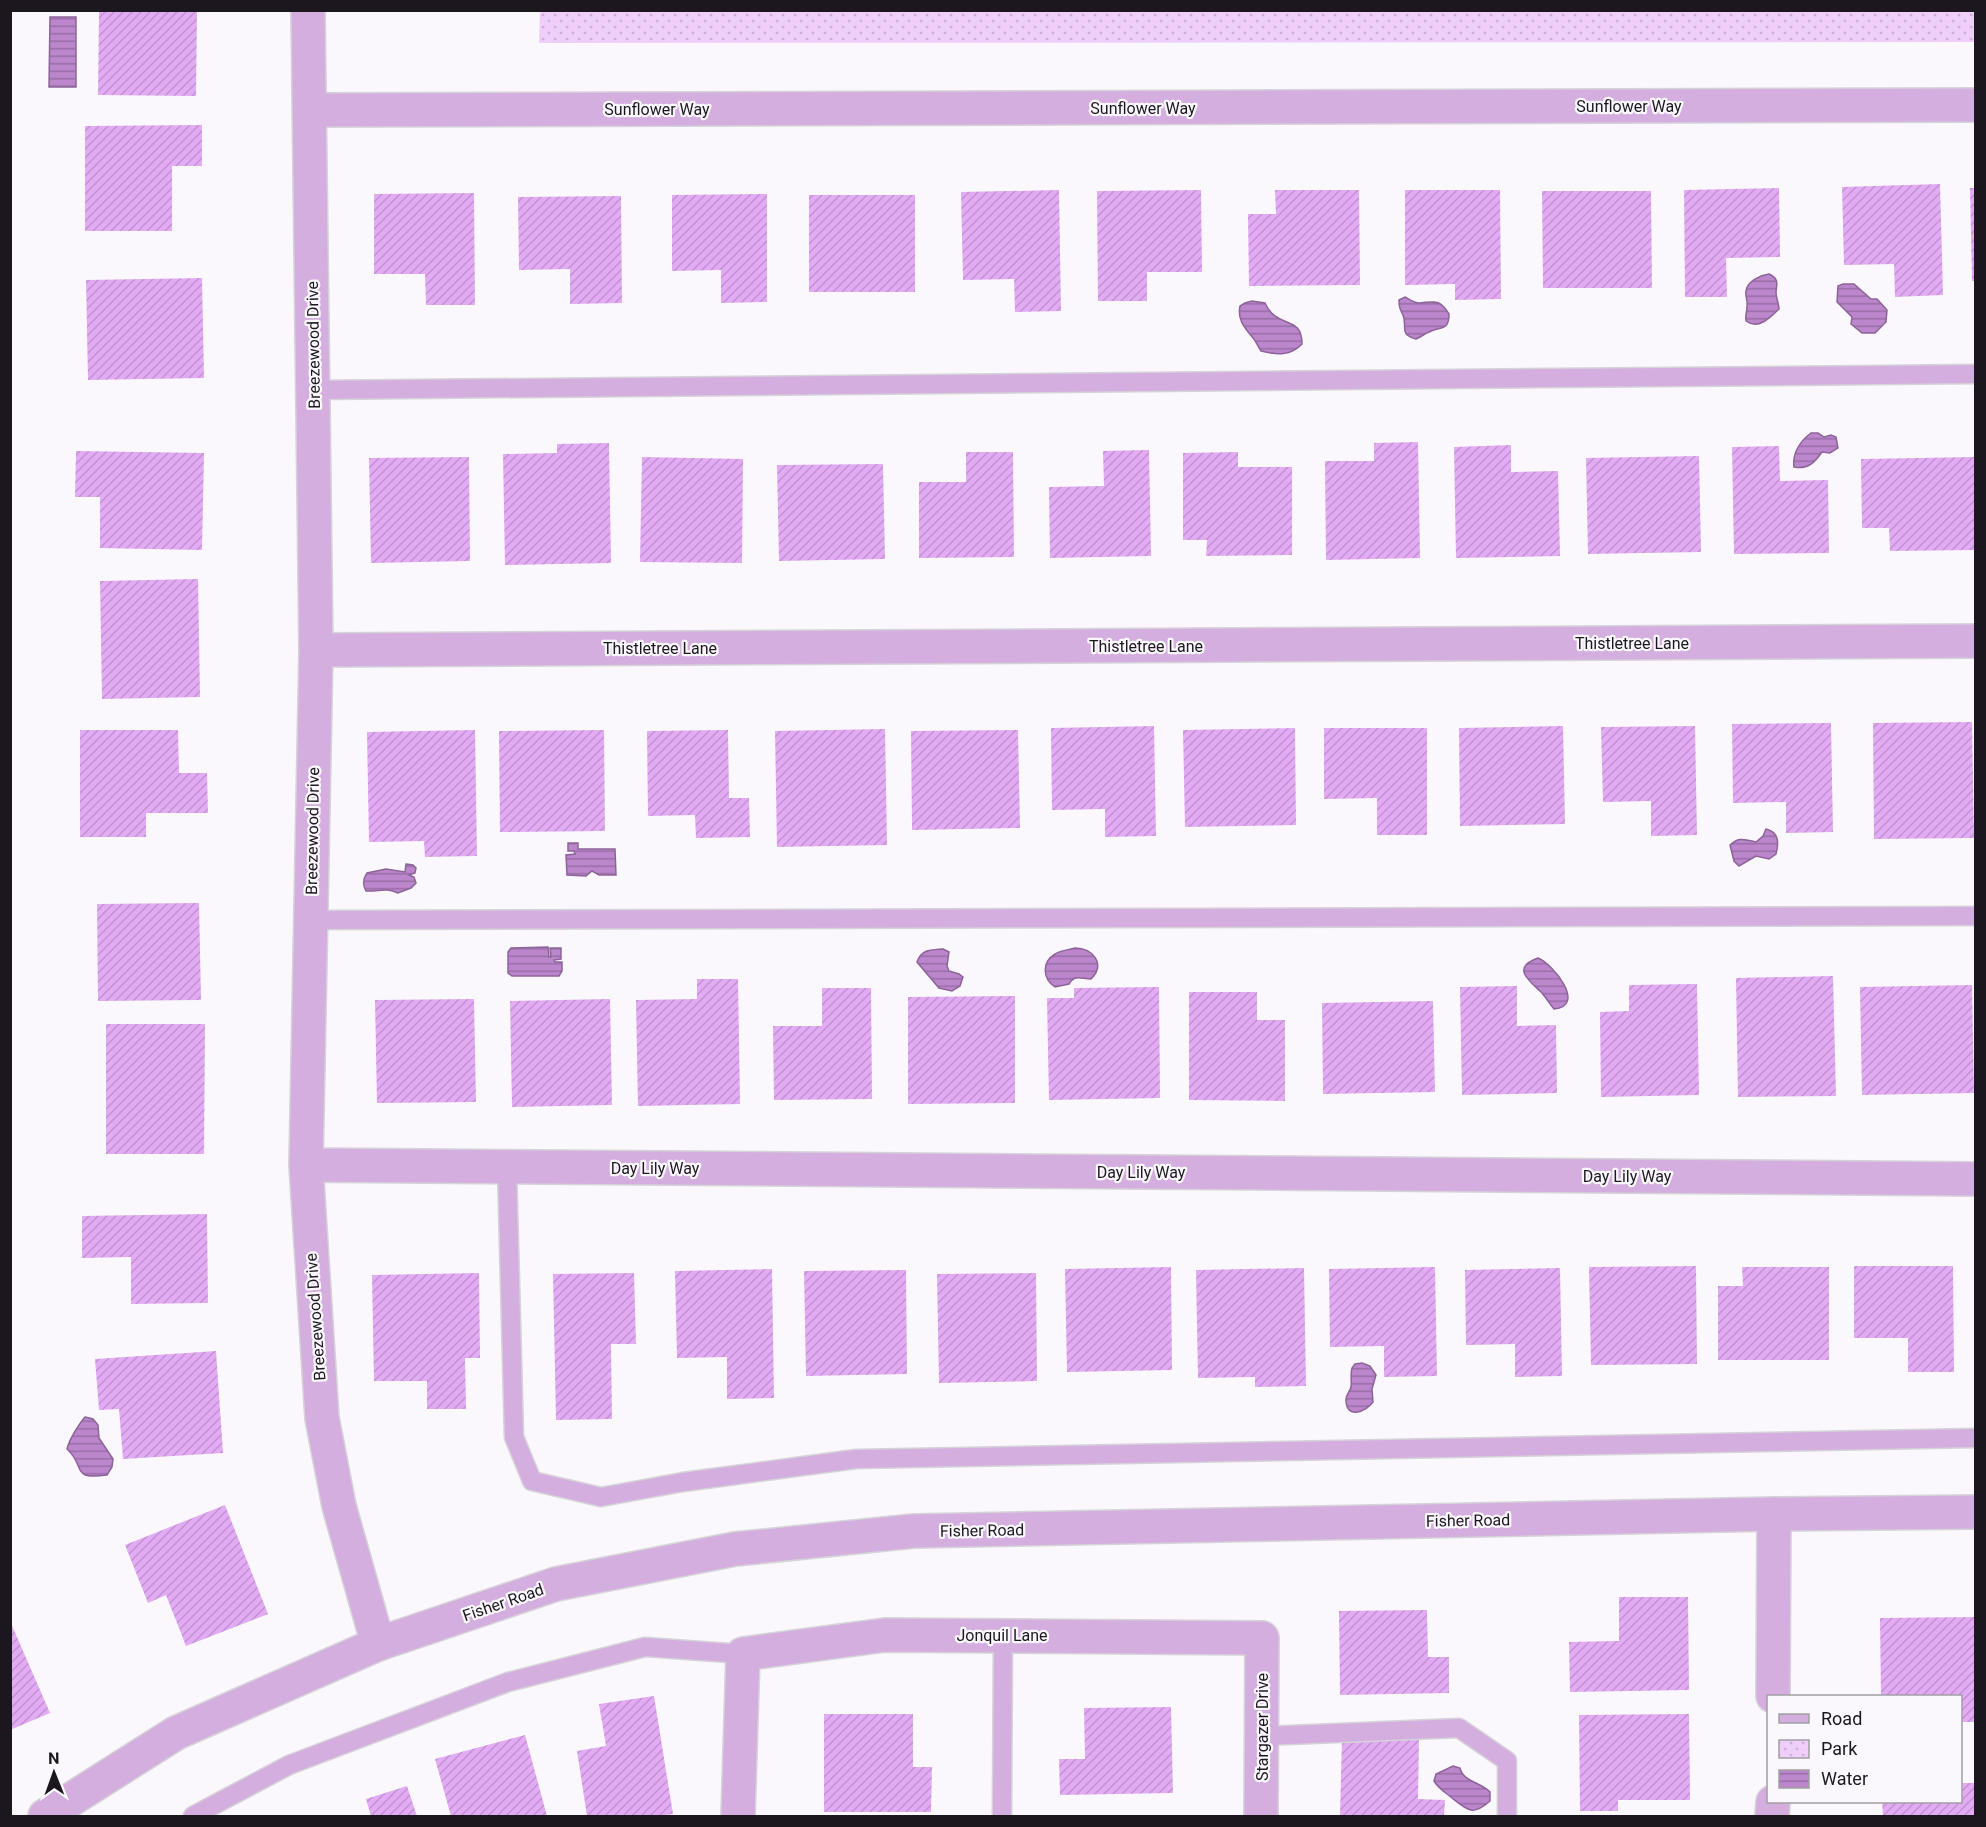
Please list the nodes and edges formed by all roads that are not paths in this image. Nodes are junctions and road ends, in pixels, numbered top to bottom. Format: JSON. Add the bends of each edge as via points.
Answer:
{"nodes":[{"id":1,"x":308,"y":10,"type":"edge"},
{"id":2,"x":1976,"y":105,"type":"edge"},
{"id":3,"x":311,"y":110,"type":"junction"},
{"id":4,"x":1976,"y":374,"type":"edge"},
{"id":5,"x":314,"y":390,"type":"junction"},
{"id":6,"x":1976,"y":641,"type":"edge"},
{"id":7,"x":316,"y":650,"type":"junction"},
{"id":8,"x":1976,"y":916,"type":"edge"},
{"id":9,"x":311,"y":920,"type":"junction"},
{"id":10,"x":306,"y":1165,"type":"junction"},
{"id":11,"x":507,"y":1167,"type":"junction"},
{"id":12,"x":1976,"y":1179,"type":"edge"},
{"id":13,"x":1976,"y":1438,"type":"edge"},
{"id":14,"x":1976,"y":1512,"type":"edge"},
{"id":15,"x":1774,"y":1514,"type":"junction"},
{"id":16,"x":1003,"y":1634,"type":"junction"},
{"id":17,"x":1262,"y":1638,"type":"joint"},
{"id":18,"x":378,"y":1644,"type":"junction"},
{"id":19,"x":743,"y":1654,"type":"junction"},
{"id":20,"x":1773,"y":1695,"type":"edge"},
{"id":21,"x":1262,"y":1736,"type":"junction"},
{"id":22,"x":45,"y":1816,"type":"edge"},
{"id":23,"x":193,"y":1816,"type":"edge"},
{"id":24,"x":738,"y":1816,"type":"edge"},
{"id":25,"x":1002,"y":1816,"type":"edge"},
{"id":26,"x":1261,"y":1816,"type":"edge"},
{"id":27,"x":1507,"y":1816,"type":"edge"}],
"edges":[{"from":1,"to":3,"type":"street","name":"Breezewood Drive"},
{"from":2,"to":3,"type":"street","name":"Sunflower Way"},
{"from":3,"to":5,"type":"street","name":"Breezewood Drive"},
{"from":4,"to":5,"type":"lane"},
{"from":5,"to":7,"type":"street","name":"Breezewood Drive"},
{"from":6,"to":7,"type":"street","name":"Thistletree Lane"},
{"from":7,"to":9,"type":"street","name":"Breezewood Drive"},
{"from":8,"to":9,"type":"lane"},
{"from":9,"to":10,"type":"street","name":"Breezewood Drive"},
{"from":10,"to":11,"type":"street","name":"Day Lily Way"},
{"from":10,"to":18,"type":"street","name":"Breezewood Drive","via":[[322,1418],[339,1506]]},
{"from":11,"to":12,"type":"street","name":"Day Lily Way"},
{"from":11,"to":13,"type":"lane","via":[[514,1437],[532,1481],[601,1497],[856,1459]]},
{"from":14,"to":15,"type":"street","name":"Fisher Road"},
{"from":15,"to":18,"type":"street","name":"Fisher Road","via":[[914,1532],[735,1549],[556,1584]]},
{"from":15,"to":20,"type":"street"},
{"from":16,"to":17,"type":"street","name":"Jonquil Lane"},
{"from":16,"to":19,"type":"street","name":"Jonquil Lane","via":[[885,1635]]},
{"from":16,"to":25,"type":"lane"},
{"from":17,"to":21,"type":"street","name":"Stargazer Drive"},
{"from":18,"to":22,"type":"street","name":"Fisher Road","via":[[176,1733]]},
{"from":19,"to":23,"type":"lane","via":[[645,1647],[508,1682],[289,1765]]},
{"from":19,"to":24,"type":"street"},
{"from":21,"to":26,"type":"street","name":"Stargazer Drive"},
{"from":21,"to":27,"type":"lane","via":[[1459,1728],[1506,1761]]}]}
